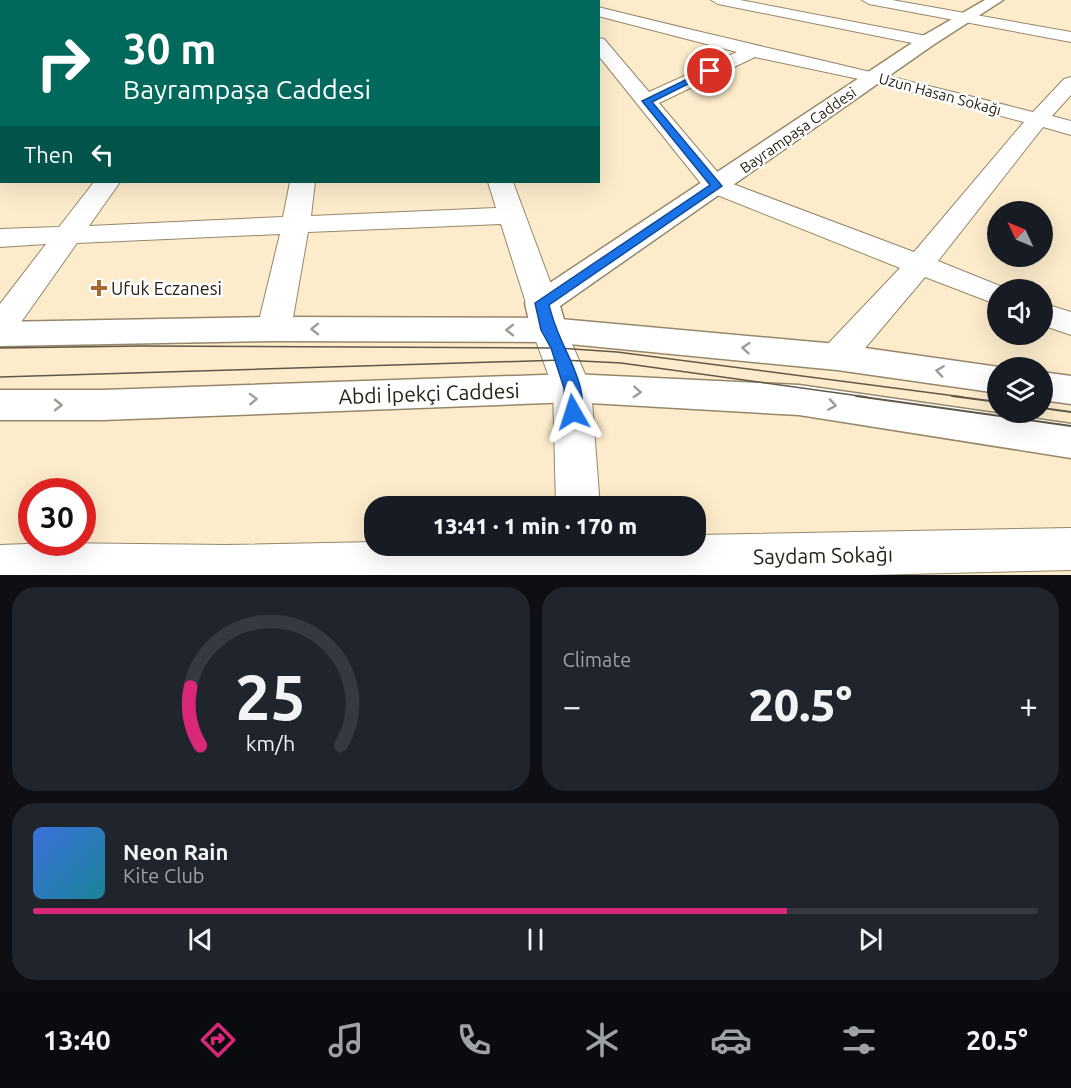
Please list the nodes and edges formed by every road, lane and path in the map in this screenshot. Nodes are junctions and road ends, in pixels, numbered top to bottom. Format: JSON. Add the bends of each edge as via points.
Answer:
{"nodes":[{"id":1,"x":718,"y":0,"type":"edge"},
{"id":2,"x":869,"y":0,"type":"edge"},
{"id":3,"x":996,"y":0,"type":"edge"},
{"id":4,"x":600,"y":12,"type":"edge"},
{"id":5,"x":967,"y":18,"type":"junction"},
{"id":6,"x":1071,"y":37,"type":"edge"},
{"id":7,"x":927,"y":41,"type":"junction"},
{"id":8,"x":600,"y":47,"type":"edge"},
{"id":9,"x":753,"y":51,"type":"junction"},
{"id":10,"x":875,"y":77,"type":"junction"},
{"id":11,"x":1071,"y":83,"type":"edge"},
{"id":12,"x":647,"y":101,"type":"junction"},
{"id":13,"x":1038,"y":119,"type":"junction"},
{"id":14,"x":1071,"y":128,"type":"edge"},
{"id":15,"x":106,"y":183,"type":"edge"},
{"id":16,"x":302,"y":183,"type":"edge"},
{"id":17,"x":501,"y":183,"type":"edge"},
{"id":18,"x":716,"y":186,"type":"junction"},
{"id":19,"x":512,"y":215,"type":"junction"},
{"id":20,"x":296,"y":225,"type":"junction"},
{"id":21,"x":68,"y":235,"type":"junction"},
{"id":22,"x":0,"y":238,"type":"edge"},
{"id":23,"x":920,"y":265,"type":"junction"},
{"id":24,"x":987,"y":291,"type":"edge"},
{"id":25,"x":545,"y":316,"type":"junction"},
{"id":26,"x":1053,"y":317,"type":"edge"},
{"id":27,"x":1071,"y":324,"type":"edge"},
{"id":28,"x":0,"y":327,"type":"edge"},
{"id":29,"x":274,"y":329,"type":"junction"},
{"id":30,"x":0,"y":334,"type":"edge"},
{"id":31,"x":837,"y":357,"type":"junction"},
{"id":32,"x":987,"y":378,"type":"edge"},
{"id":33,"x":572,"y":388,"type":"junction"},
{"id":34,"x":1053,"y":388,"type":"edge"},
{"id":35,"x":1071,"y":390,"type":"edge"},
{"id":36,"x":0,"y":405,"type":"edge"},
{"id":37,"x":1071,"y":441,"type":"edge"},
{"id":38,"x":577,"y":496,"type":"edge"},
{"id":39,"x":1071,"y":549,"type":"edge"},
{"id":40,"x":581,"y":561,"type":"edge"},
{"id":41,"x":0,"y":568,"type":"edge"}],
"edges":[{"from":1,"to":7,"type":"street"},
{"from":2,"to":5,"type":"street"},
{"from":3,"to":5,"type":"main road","name":"Bayrampaşa Caddesi"},
{"from":4,"to":9,"type":"street","name":"Uzun Hasan Sokağı"},
{"from":5,"to":6,"type":"street"},
{"from":5,"to":7,"type":"main road","name":"Bayrampaşa Caddesi"},
{"from":7,"to":10,"type":"main road","name":"Bayrampaşa Caddesi"},
{"from":8,"to":12,"type":"street","via":[[620,81]]},
{"from":9,"to":10,"type":"street","name":"Uzun Hasan Sokağı"},
{"from":9,"to":12,"type":"street"},
{"from":10,"to":13,"type":"street","name":"Uzun Hasan Sokağı"},
{"from":10,"to":18,"type":"main road","name":"Bayrampaşa Caddesi"},
{"from":11,"to":13,"type":"street"},
{"from":12,"to":18,"type":"street"},
{"from":13,"to":14,"type":"street","name":"Uzun Hasan Sokağı"},
{"from":13,"to":23,"type":"street"},
{"from":15,"to":21,"type":"street"},
{"from":16,"to":20,"type":"street"},
{"from":17,"to":19,"type":"street"},
{"from":18,"to":23,"type":"street"},
{"from":18,"to":25,"type":"main road","name":"Bayrampaşa Caddesi"},
{"from":19,"to":20,"type":"street"},
{"from":19,"to":25,"type":"street"},
{"from":20,"to":21,"type":"street"},
{"from":20,"to":29,"type":"street"},
{"from":21,"to":22,"type":"street"},
{"from":21,"to":28,"type":"street"},
{"from":23,"to":24,"type":"street"},
{"from":23,"to":31,"type":"street"},
{"from":25,"to":29,"type":"main road","one_way":true},
{"from":31,"to":25,"type":"main road","one_way":true},
{"from":25,"to":33,"type":"street"},
{"from":26,"to":27,"type":"street"},
{"from":29,"to":30,"type":"main road"},
{"from":32,"to":31,"type":"main road","one_way":true},
{"from":36,"to":33,"type":"main road","name":"Abdi İpekçi Caddesi","one_way":true},
{"from":33,"to":37,"type":"main road","name":"Abdi İpekçi Caddesi","one_way":true,"via":[[799,400]]},
{"from":33,"to":38,"type":"street"},
{"from":34,"to":35,"type":"main road"},
{"from":39,"to":40,"type":"street","name":"Saydam Sokağı"},
{"from":40,"to":41,"type":"street","name":"Saydam Sokağı"}]}
